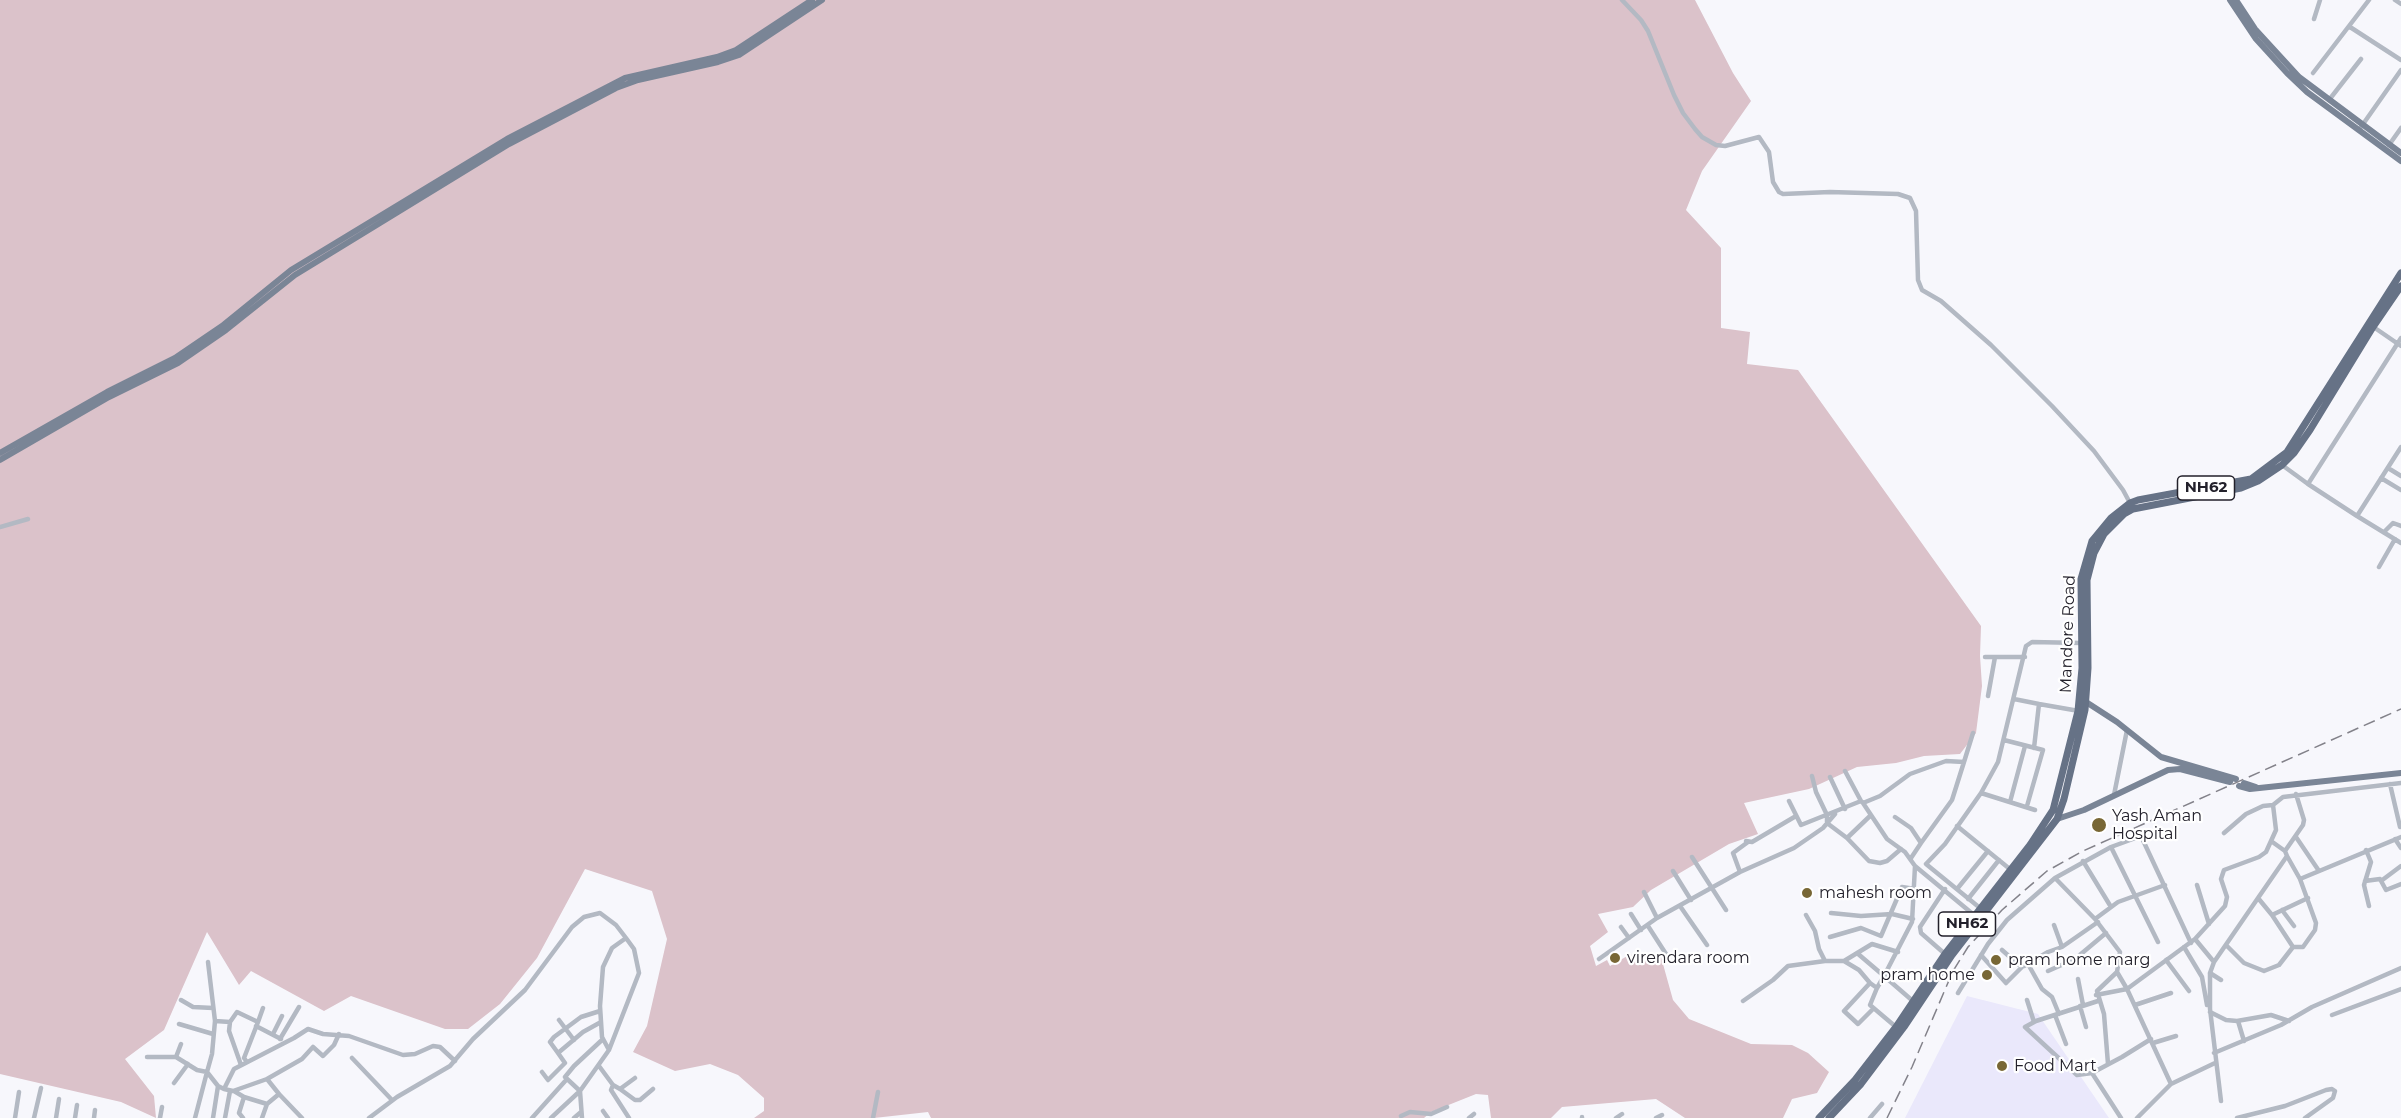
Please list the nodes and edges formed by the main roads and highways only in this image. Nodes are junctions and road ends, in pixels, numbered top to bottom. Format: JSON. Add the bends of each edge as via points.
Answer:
{"nodes":[{"id":1,"x":812,"y":0,"type":"edge"},
{"id":2,"x":822,"y":0,"type":"edge"},
{"id":3,"x":2230,"y":0,"type":"edge"},
{"id":4,"x":2236,"y":0,"type":"edge"},
{"id":5,"x":2360,"y":127,"type":"junction"},
{"id":6,"x":2401,"y":153,"type":"edge"},
{"id":7,"x":2401,"y":161,"type":"edge"},
{"id":8,"x":2401,"y":273,"type":"edge"},
{"id":9,"x":2401,"y":286,"type":"edge"},
{"id":10,"x":2370,"y":325,"type":"junction"},
{"id":11,"x":0,"y":453,"type":"edge"},
{"id":12,"x":0,"y":460,"type":"edge"},
{"id":13,"x":2083,"y":700,"type":"junction"},
{"id":14,"x":2081,"y":712,"type":"junction"},
{"id":15,"x":2401,"y":773,"type":"edge"},
{"id":16,"x":2237,"y":783,"type":"junction"},
{"id":17,"x":2057,"y":819,"type":"junction"},
{"id":18,"x":1820,"y":1118,"type":"edge"},
{"id":19,"x":1829,"y":1118,"type":"edge"}],
"edges":[{"from":1,"to":11,"type":"main road","via":[[736,50],[625,78],[507,139],[291,270],[175,358]]},
{"from":2,"to":12,"type":"main road","via":[[739,55],[627,84],[520,139],[295,275],[178,363],[109,397]]},
{"from":3,"to":5,"type":"main road","via":[[2256,39],[2287,73]]},
{"from":4,"to":5,"type":"main road","via":[[2255,29],[2299,77]]},
{"from":5,"to":6,"type":"main road"},
{"from":5,"to":7,"type":"main road"},
{"from":8,"to":10,"type":"highway","name":"Mandore Road","number":"NH62"},
{"from":9,"to":10,"type":"highway","name":"Mandore Road","number":"NH62"},
{"from":10,"to":13,"type":"highway","name":"Mandore Road","number":"NH62","via":[[2310,430],[2282,465],[2241,488],[2133,509],[2104,534],[2087,580],[2088,668]]},
{"from":10,"to":13,"type":"highway","name":"Mandore Road","number":"NH62","via":[[2287,452],[2270,466],[2251,479],[2236,483],[2130,503],[2099,531],[2088,551],[2081,579]]},
{"from":13,"to":14,"type":"highway","name":"Mandore Road","number":"NH62"},
{"from":13,"to":16,"type":"main road","via":[[2164,759]]},
{"from":14,"to":17,"type":"highway","name":"Mandore Road","number":"NH62"},
{"from":14,"to":18,"type":"highway","name":"Mandore Road","number":"NH62","via":[[2043,828],[1945,954],[1896,1027]]},
{"from":15,"to":16,"type":"main road","via":[[2257,787]]},
{"from":16,"to":17,"type":"main road","via":[[2175,769],[2159,772],[2084,810]]},
{"from":17,"to":19,"type":"highway","name":"Mandore Road","number":"NH62","via":[[1976,922],[1861,1084]]}]}
